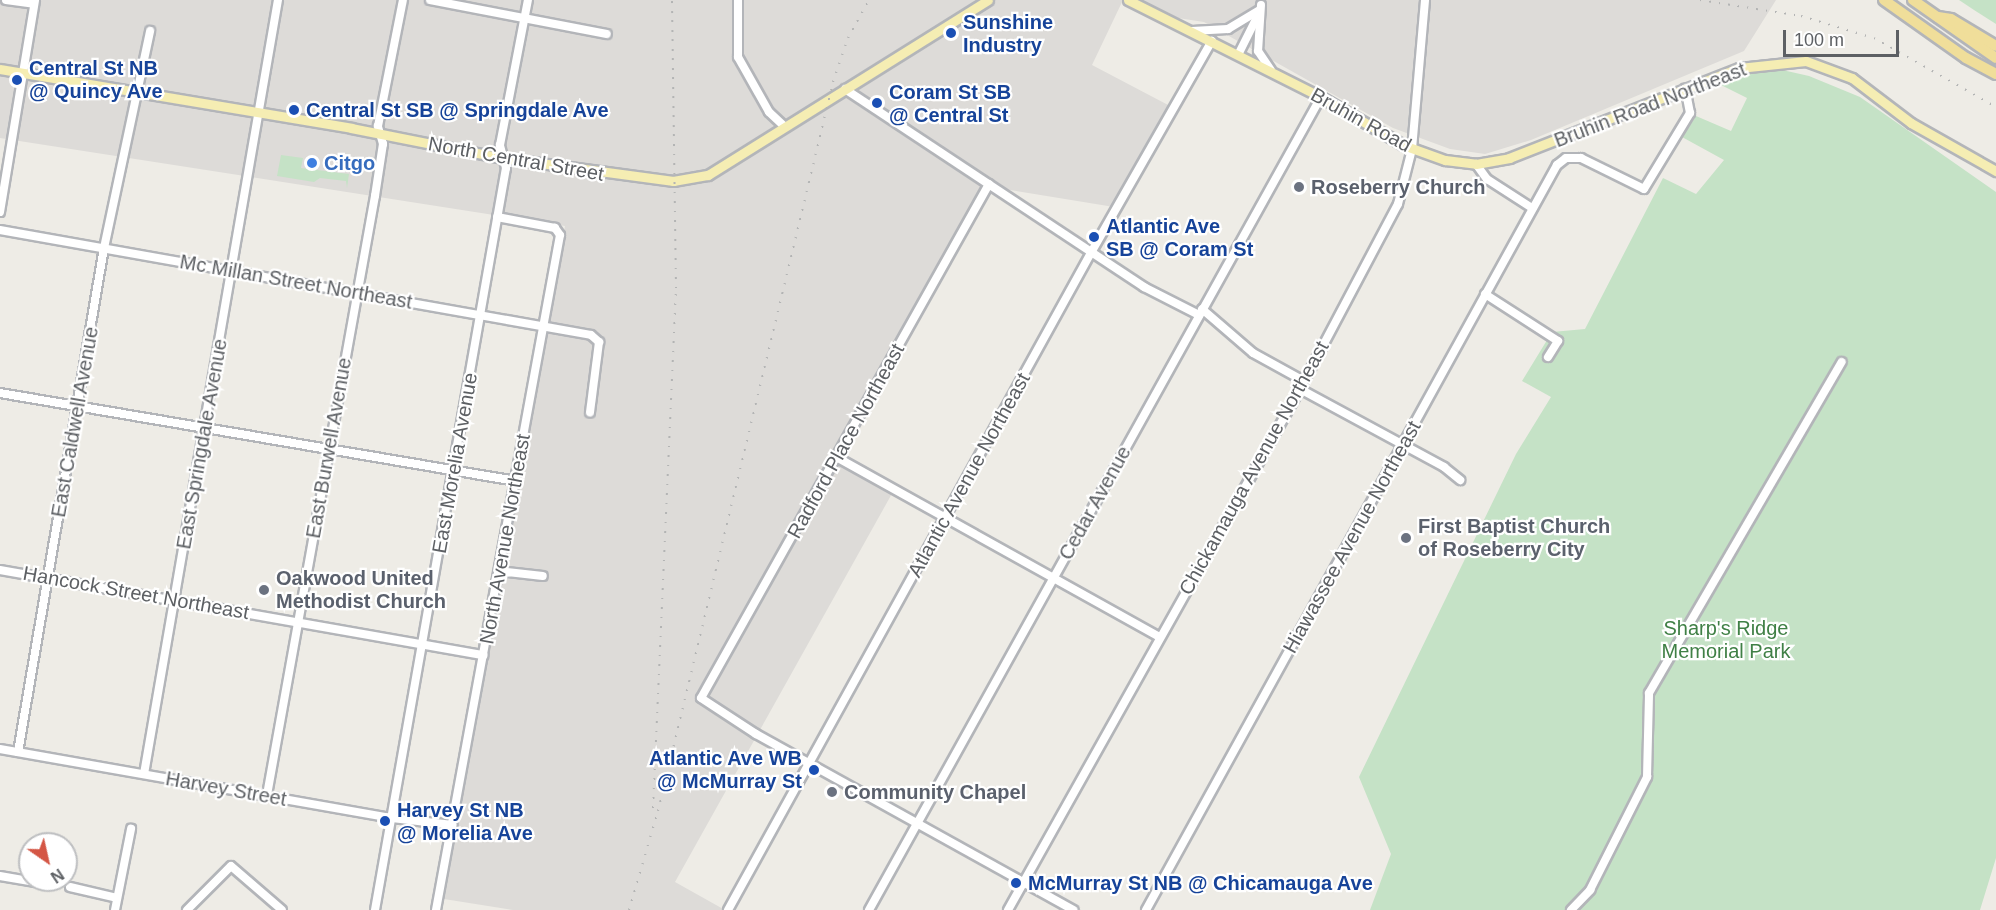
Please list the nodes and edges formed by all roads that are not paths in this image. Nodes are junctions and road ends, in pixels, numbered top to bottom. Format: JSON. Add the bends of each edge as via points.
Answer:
{"nodes":[{"id":1,"x":6,"y":0,"type":"edge"},
{"id":2,"x":278,"y":0,"type":"edge"},
{"id":3,"x":403,"y":0,"type":"edge"},
{"id":4,"x":430,"y":0,"type":"edge"},
{"id":5,"x":528,"y":0,"type":"edge"},
{"id":6,"x":738,"y":0,"type":"edge"},
{"id":7,"x":988,"y":0,"type":"edge"},
{"id":8,"x":1128,"y":0,"type":"edge"},
{"id":9,"x":1425,"y":0,"type":"edge"},
{"id":10,"x":1884,"y":0,"type":"edge"},
{"id":11,"x":1913,"y":0,"type":"edge"},
{"id":12,"x":34,"y":2,"type":"edge"},
{"id":13,"x":1261,"y":5,"type":"edge"},
{"id":14,"x":1933,"y":16,"type":"junction"},
{"id":15,"x":525,"y":20,"type":"junction"},
{"id":16,"x":150,"y":31,"type":"dead end"},
{"id":17,"x":1191,"y":31,"type":"junction"},
{"id":18,"x":607,"y":34,"type":"dead end"},
{"id":19,"x":1212,"y":41,"type":"junction"},
{"id":20,"x":1996,"y":46,"type":"edge"},
{"id":21,"x":1238,"y":55,"type":"junction"},
{"id":22,"x":1996,"y":58,"type":"edge"},
{"id":23,"x":0,"y":69,"type":"edge"},
{"id":24,"x":1272,"y":71,"type":"junction"},
{"id":25,"x":23,"y":73,"type":"junction"},
{"id":26,"x":1996,"y":74,"type":"edge"},
{"id":27,"x":1685,"y":88,"type":"junction"},
{"id":28,"x":845,"y":89,"type":"junction"},
{"id":29,"x":137,"y":93,"type":"junction"},
{"id":30,"x":1321,"y":97,"type":"junction"},
{"id":31,"x":259,"y":113,"type":"junction"},
{"id":32,"x":783,"y":125,"type":"junction"},
{"id":33,"x":380,"y":136,"type":"junction"},
{"id":34,"x":1412,"y":149,"type":"junction"},
{"id":35,"x":503,"y":158,"type":"junction"},
{"id":36,"x":1491,"y":162,"type":"joint"},
{"id":37,"x":1476,"y":164,"type":"junction"},
{"id":38,"x":1996,"y":171,"type":"edge"},
{"id":39,"x":989,"y":184,"type":"junction"},
{"id":40,"x":1532,"y":208,"type":"junction"},
{"id":41,"x":0,"y":212,"type":"edge"},
{"id":42,"x":497,"y":217,"type":"junction"},
{"id":43,"x":0,"y":230,"type":"edge"},
{"id":44,"x":104,"y":248,"type":"junction"},
{"id":45,"x":1092,"y":250,"type":"junction"},
{"id":46,"x":232,"y":272,"type":"junction"},
{"id":47,"x":358,"y":293,"type":"junction"},
{"id":48,"x":1485,"y":294,"type":"junction"},
{"id":49,"x":1201,"y":312,"type":"junction"},
{"id":50,"x":481,"y":316,"type":"junction"},
{"id":51,"x":544,"y":326,"type":"junction"},
{"id":52,"x":1548,"y":357,"type":"dead end"},
{"id":53,"x":1842,"y":362,"type":"dead end"},
{"id":54,"x":1304,"y":381,"type":"junction"},
{"id":55,"x":1300,"y":389,"type":"junction"},
{"id":56,"x":0,"y":393,"type":"edge"},
{"id":57,"x":77,"y":407,"type":"junction"},
{"id":58,"x":590,"y":412,"type":"dead end"},
{"id":59,"x":205,"y":429,"type":"junction"},
{"id":60,"x":1402,"y":445,"type":"junction"},
{"id":61,"x":329,"y":450,"type":"junction"},
{"id":62,"x":838,"y":458,"type":"junction"},
{"id":63,"x":454,"y":472,"type":"junction"},
{"id":64,"x":1460,"y":480,"type":"dead end"},
{"id":65,"x":516,"y":481,"type":"junction"},
{"id":66,"x":946,"y":518,"type":"junction"},
{"id":67,"x":0,"y":570,"type":"edge"},
{"id":68,"x":499,"y":571,"type":"junction"},
{"id":69,"x":543,"y":576,"type":"dead end"},
{"id":70,"x":48,"y":578,"type":"junction"},
{"id":71,"x":1053,"y":578,"type":"junction"},
{"id":72,"x":175,"y":602,"type":"junction"},
{"id":73,"x":299,"y":622,"type":"junction"},
{"id":74,"x":1160,"y":637,"type":"junction"},
{"id":75,"x":423,"y":645,"type":"junction"},
{"id":76,"x":484,"y":656,"type":"junction"},
{"id":77,"x":0,"y":749,"type":"edge"},
{"id":78,"x":18,"y":752,"type":"junction"},
{"id":79,"x":809,"y":763,"type":"junction"},
{"id":80,"x":144,"y":774,"type":"junction"},
{"id":81,"x":267,"y":795,"type":"junction"},
{"id":82,"x":392,"y":818,"type":"junction"},
{"id":83,"x":917,"y":823,"type":"junction"},
{"id":84,"x":453,"y":825,"type":"junction"},
{"id":85,"x":131,"y":829,"type":"dead end"},
{"id":86,"x":0,"y":876,"type":"edge"},
{"id":87,"x":18,"y":880,"type":"edge"},
{"id":88,"x":1024,"y":881,"type":"junction"},
{"id":89,"x":78,"y":889,"type":"edge"},
{"id":90,"x":117,"y":898,"type":"junction"},
{"id":91,"x":115,"y":910,"type":"edge"},
{"id":92,"x":187,"y":910,"type":"edge"},
{"id":93,"x":282,"y":910,"type":"edge"},
{"id":94,"x":375,"y":910,"type":"edge"},
{"id":95,"x":436,"y":910,"type":"edge"},
{"id":96,"x":728,"y":910,"type":"edge"},
{"id":97,"x":869,"y":910,"type":"edge"},
{"id":98,"x":1008,"y":910,"type":"edge"},
{"id":99,"x":1073,"y":910,"type":"edge"},
{"id":100,"x":1146,"y":910,"type":"edge"},
{"id":101,"x":1571,"y":910,"type":"edge"}],
"edges":[{"from":1,"to":12,"type":"street"},
{"from":2,"to":31,"type":"street","name":"East Springdale Avenue"},
{"from":3,"to":33,"type":"street","name":"East Burwell Avenue","via":[[378,126]]},
{"from":4,"to":15,"type":"street"},
{"from":5,"to":15,"type":"street","name":"East Morelia Avenue"},
{"from":6,"to":32,"type":"street","via":[[738,57],[769,112]]},
{"from":7,"to":28,"type":"main road","name":"North Central Street"},
{"from":8,"to":17,"type":"main road"},
{"from":9,"to":34,"type":"street","name":"Chickamauga Avenue Northeast"},
{"from":10,"to":26,"type":"highway","via":[[1966,58]]},
{"from":11,"to":14,"type":"highway"},
{"from":12,"to":25,"type":"street"},
{"from":13,"to":17,"type":"street","via":[[1228,29]]},
{"from":13,"to":21,"type":"street"},
{"from":13,"to":24,"type":"street","via":[[1258,51]]},
{"from":14,"to":20,"type":"highway","via":[[1951,19]]},
{"from":14,"to":22,"type":"highway"},
{"from":15,"to":18,"type":"street"},
{"from":15,"to":35,"type":"street","name":"East Morelia Avenue","via":[[500,145]]},
{"from":16,"to":29,"type":"street","name":"East Caldwell Avenue"},
{"from":17,"to":19,"type":"main road"},
{"from":19,"to":21,"type":"main road"},
{"from":19,"to":45,"type":"street","name":"Atlantic Avenue Northeast"},
{"from":21,"to":24,"type":"main road","name":"Bruhin Road"},
{"from":23,"to":25,"type":"main road","name":"North Central Street"},
{"from":24,"to":30,"type":"main road","name":"Bruhin Road"},
{"from":25,"to":29,"type":"main road","name":"North Central Street"},
{"from":25,"to":41,"type":"street"},
{"from":27,"to":36,"type":"main road","name":"Bruhin Road Northeast","via":[[1549,144]]},
{"from":27,"to":38,"type":"main road","name":"Bruhin Road Northeast","via":[[1755,64],[1806,61],[1851,78],[1911,123]]},
{"from":27,"to":40,"type":"street","name":"Hiawassee Avenue Northeast","via":[[1690,113],[1644,189],[1573,156],[1557,165]]},
{"from":28,"to":32,"type":"main road","name":"North Central Street"},
{"from":28,"to":39,"type":"street"},
{"from":29,"to":31,"type":"main road","name":"North Central Street"},
{"from":29,"to":44,"type":"street","name":"East Caldwell Avenue"},
{"from":30,"to":34,"type":"main road","name":"Bruhin Road"},
{"from":30,"to":49,"type":"street","name":"Cedar Avenue"},
{"from":31,"to":33,"type":"main road","name":"North Central Street"},
{"from":31,"to":46,"type":"street","name":"East Springdale Avenue"},
{"from":32,"to":35,"type":"main road","name":"North Central Street","via":[[708,175],[673,181]]},
{"from":33,"to":35,"type":"main road","name":"North Central Street"},
{"from":33,"to":47,"type":"street","name":"East Burwell Avenue","via":[[383,144]]},
{"from":34,"to":37,"type":"main road","name":"Bruhin Road","via":[[1445,160]]},
{"from":34,"to":54,"type":"street","name":"Chickamauga Avenue Northeast","via":[[1398,204]]},
{"from":35,"to":42,"type":"street","name":"East Morelia Avenue","via":[[506,168]]},
{"from":36,"to":37,"type":"main road","name":"Bruhin Road"},
{"from":37,"to":40,"type":"street","via":[[1487,179]]},
{"from":39,"to":45,"type":"street"},
{"from":39,"to":62,"type":"street","name":"Radford Place Northeast"},
{"from":40,"to":48,"type":"street","name":"Hiawassee Avenue Northeast"},
{"from":42,"to":50,"type":"street","name":"East Morelia Avenue"},
{"from":42,"to":51,"type":"street","name":"North Avenue Northeast","via":[[559,231]]},
{"from":43,"to":44,"type":"street","name":"Mc Millan Street Northeast"},
{"from":44,"to":46,"type":"street","name":"Mc Millan Street Northeast"},
{"from":44,"to":57,"type":"street","name":"East Caldwell Avenue"},
{"from":45,"to":49,"type":"street","via":[[1144,287]]},
{"from":45,"to":66,"type":"street","name":"Atlantic Avenue Northeast"},
{"from":46,"to":47,"type":"street","name":"Mc Millan Street Northeast"},
{"from":46,"to":59,"type":"street","name":"East Springdale Avenue"},
{"from":47,"to":50,"type":"street","name":"Mc Millan Street Northeast"},
{"from":47,"to":61,"type":"street","name":"East Burwell Avenue"},
{"from":48,"to":52,"type":"street","via":[[1558,341]]},
{"from":48,"to":60,"type":"street","name":"Hiawassee Avenue Northeast"},
{"from":49,"to":54,"type":"street","via":[[1253,353]]},
{"from":49,"to":71,"type":"street","name":"Cedar Avenue"},
{"from":50,"to":51,"type":"street","name":"Mc Millan Street Northeast"},
{"from":50,"to":63,"type":"street","name":"East Morelia Avenue"},
{"from":51,"to":58,"type":"street","name":"Mc Millan Street Northeast","via":[[591,335],[599,342]]},
{"from":51,"to":65,"type":"street","name":"North Avenue Northeast"},
{"from":53,"to":101,"type":"street","via":[[1649,693],[1647,777],[1590,890]]},
{"from":54,"to":55,"type":"street","name":"Chickamauga Avenue Northeast"},
{"from":55,"to":60,"type":"street"},
{"from":55,"to":74,"type":"street","name":"Chickamauga Avenue Northeast"},
{"from":56,"to":57,"type":"street"},
{"from":57,"to":59,"type":"street"},
{"from":57,"to":70,"type":"street","name":"East Caldwell Avenue"},
{"from":59,"to":61,"type":"street"},
{"from":59,"to":72,"type":"street","name":"East Springdale Avenue"},
{"from":60,"to":64,"type":"street","via":[[1444,466]]},
{"from":60,"to":100,"type":"street","name":"Hiawassee Avenue Northeast"},
{"from":61,"to":63,"type":"street"},
{"from":61,"to":73,"type":"street","name":"East Burwell Avenue"},
{"from":62,"to":66,"type":"street"},
{"from":62,"to":79,"type":"street","name":"Radford Place Northeast","via":[[701,698]]},
{"from":63,"to":65,"type":"street"},
{"from":63,"to":75,"type":"street","name":"East Morelia Avenue"},
{"from":65,"to":68,"type":"street","name":"North Avenue Northeast"},
{"from":66,"to":71,"type":"street"},
{"from":66,"to":79,"type":"street","name":"Atlantic Avenue Northeast"},
{"from":67,"to":70,"type":"street","name":"Hancock Street Northeast"},
{"from":68,"to":69,"type":"street"},
{"from":68,"to":76,"type":"street","name":"North Avenue Northeast"},
{"from":70,"to":72,"type":"street","name":"Hancock Street Northeast"},
{"from":70,"to":78,"type":"street","name":"East Caldwell Avenue"},
{"from":71,"to":74,"type":"street"},
{"from":71,"to":83,"type":"street","name":"Cedar Avenue"},
{"from":72,"to":73,"type":"street","name":"Hancock Street Northeast"},
{"from":72,"to":80,"type":"street","name":"East Springdale Avenue"},
{"from":73,"to":75,"type":"street","name":"Hancock Street Northeast"},
{"from":73,"to":81,"type":"street","name":"East Burwell Avenue"},
{"from":74,"to":88,"type":"street","name":"Chickamauga Avenue Northeast"},
{"from":75,"to":76,"type":"street","name":"Hancock Street Northeast"},
{"from":75,"to":82,"type":"street","name":"East Morelia Avenue"},
{"from":76,"to":84,"type":"street","name":"North Avenue Northeast"},
{"from":77,"to":78,"type":"street","name":"Harvey Street"},
{"from":78,"to":80,"type":"street","name":"Harvey Street"},
{"from":79,"to":83,"type":"street"},
{"from":79,"to":96,"type":"street","name":"Atlantic Avenue Northeast"},
{"from":80,"to":81,"type":"street","name":"Harvey Street"},
{"from":81,"to":82,"type":"street","name":"Harvey Street"},
{"from":82,"to":84,"type":"street","name":"Harvey Street"},
{"from":82,"to":94,"type":"street","name":"East Morelia Avenue"},
{"from":83,"to":88,"type":"street"},
{"from":83,"to":97,"type":"street","name":"Cedar Avenue"},
{"from":84,"to":95,"type":"street","name":"North Avenue Northeast"},
{"from":85,"to":90,"type":"street"},
{"from":86,"to":87,"type":"street"},
{"from":88,"to":98,"type":"street","name":"Chickamauga Avenue Northeast"},
{"from":88,"to":99,"type":"street"},
{"from":89,"to":90,"type":"street"},
{"from":90,"to":91,"type":"street"},
{"from":92,"to":93,"type":"street","via":[[231,866]]}]}
